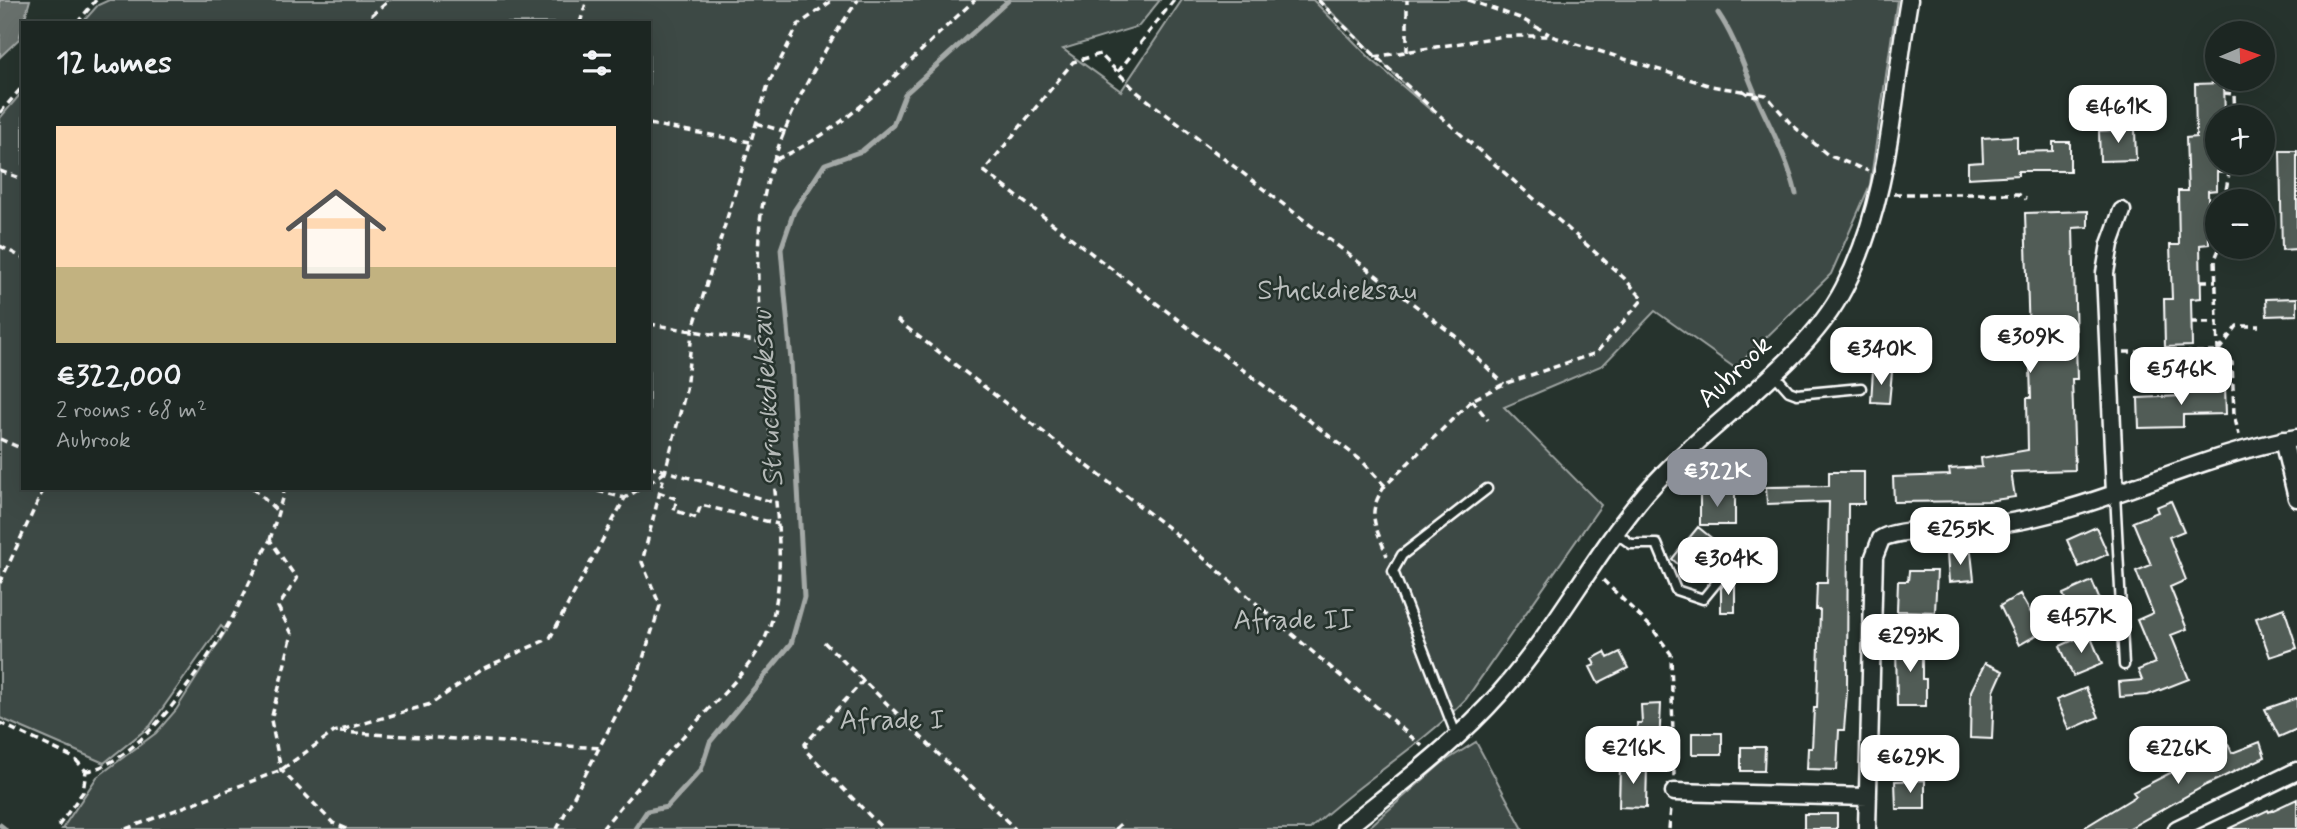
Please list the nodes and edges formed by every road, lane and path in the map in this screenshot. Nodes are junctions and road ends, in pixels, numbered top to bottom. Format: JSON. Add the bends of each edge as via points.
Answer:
{"nodes":[{"id":1,"x":96,"y":0,"type":"edge"},
{"id":2,"x":390,"y":0,"type":"edge"},
{"id":3,"x":587,"y":0,"type":"edge"},
{"id":4,"x":833,"y":0,"type":"edge"},
{"id":5,"x":858,"y":0,"type":"edge"},
{"id":6,"x":975,"y":0,"type":"edge"},
{"id":7,"x":1174,"y":0,"type":"edge"},
{"id":8,"x":1318,"y":0,"type":"edge"},
{"id":9,"x":1407,"y":0,"type":"edge"},
{"id":10,"x":1468,"y":0,"type":"edge"},
{"id":11,"x":1909,"y":0,"type":"edge"},
{"id":12,"x":79,"y":21,"type":"edge"},
{"id":13,"x":364,"y":21,"type":"edge"},
{"id":14,"x":581,"y":21,"type":"edge"},
{"id":15,"x":1551,"y":36,"type":"junction"},
{"id":16,"x":1407,"y":52,"type":"junction"},
{"id":17,"x":1374,"y":57,"type":"junction"},
{"id":18,"x":1118,"y":72,"type":"junction"},
{"id":19,"x":21,"y":88,"type":"edge"},
{"id":20,"x":17,"y":93,"type":"junction"},
{"id":21,"x":2224,"y":93,"type":"dead end"},
{"id":22,"x":21,"y":95,"type":"edge"},
{"id":23,"x":2234,"y":105,"type":"edge"},
{"id":24,"x":0,"y":113,"type":"edge"},
{"id":25,"x":756,"y":123,"type":"junction"},
{"id":26,"x":651,"y":124,"type":"edge"},
{"id":27,"x":786,"y":132,"type":"junction"},
{"id":28,"x":750,"y":142,"type":"junction"},
{"id":29,"x":776,"y":159,"type":"junction"},
{"id":30,"x":0,"y":171,"type":"edge"},
{"id":31,"x":1882,"y":174,"type":"junction"},
{"id":32,"x":21,"y":178,"type":"edge"},
{"id":33,"x":1895,"y":194,"type":"dead end"},
{"id":34,"x":2026,"y":199,"type":"dead end"},
{"id":35,"x":2122,"y":211,"type":"dead end"},
{"id":36,"x":0,"y":246,"type":"edge"},
{"id":37,"x":21,"y":257,"type":"edge"},
{"id":38,"x":2215,"y":259,"type":"edge"},
{"id":39,"x":2201,"y":281,"type":"dead end"},
{"id":40,"x":2216,"y":281,"type":"junction"},
{"id":41,"x":897,"y":320,"type":"dead end"},
{"id":42,"x":2191,"y":322,"type":"dead end"},
{"id":43,"x":2217,"y":322,"type":"junction"},
{"id":44,"x":651,"y":324,"type":"edge"},
{"id":45,"x":2259,"y":326,"type":"dead end"},
{"id":46,"x":692,"y":332,"type":"junction"},
{"id":47,"x":762,"y":342,"type":"junction"},
{"id":48,"x":2108,"y":352,"type":"junction"},
{"id":49,"x":2218,"y":352,"type":"junction"},
{"id":50,"x":1773,"y":373,"type":"junction"},
{"id":51,"x":1504,"y":384,"type":"junction"},
{"id":52,"x":1861,"y":388,"type":"dead end"},
{"id":53,"x":1472,"y":400,"type":"junction"},
{"id":54,"x":1488,"y":420,"type":"dead end"},
{"id":55,"x":0,"y":439,"type":"edge"},
{"id":56,"x":2290,"y":439,"type":"edge"},
{"id":57,"x":21,"y":448,"type":"edge"},
{"id":58,"x":2243,"y":450,"type":"junction"},
{"id":59,"x":651,"y":467,"type":"edge"},
{"id":60,"x":667,"y":471,"type":"junction"},
{"id":61,"x":651,"y":482,"type":"edge"},
{"id":62,"x":1385,"y":486,"type":"junction"},
{"id":63,"x":1487,"y":489,"type":"dead end"},
{"id":64,"x":43,"y":490,"type":"edge"},
{"id":65,"x":255,"y":490,"type":"edge"},
{"id":66,"x":284,"y":490,"type":"edge"},
{"id":67,"x":594,"y":490,"type":"edge"},
{"id":68,"x":638,"y":490,"type":"edge"},
{"id":69,"x":658,"y":492,"type":"junction"},
{"id":70,"x":2115,"y":493,"type":"junction"},
{"id":71,"x":625,"y":498,"type":"junction"},
{"id":72,"x":2297,"y":498,"type":"edge"},
{"id":73,"x":776,"y":503,"type":"junction"},
{"id":74,"x":277,"y":511,"type":"junction"},
{"id":75,"x":778,"y":524,"type":"junction"},
{"id":76,"x":1617,"y":534,"type":"junction"},
{"id":77,"x":270,"y":540,"type":"junction"},
{"id":78,"x":1393,"y":571,"type":"junction"},
{"id":79,"x":1721,"y":577,"type":"dead end"},
{"id":80,"x":0,"y":583,"type":"edge"},
{"id":81,"x":1615,"y":589,"type":"dead end"},
{"id":82,"x":824,"y":642,"type":"dead end"},
{"id":83,"x":2124,"y":665,"type":"dead end"},
{"id":84,"x":864,"y":680,"type":"junction"},
{"id":85,"x":0,"y":723,"type":"edge"},
{"id":86,"x":334,"y":732,"type":"junction"},
{"id":87,"x":1457,"y":737,"type":"junction"},
{"id":88,"x":601,"y":748,"type":"junction"},
{"id":89,"x":1435,"y":757,"type":"junction"},
{"id":90,"x":1673,"y":764,"type":"dead end"},
{"id":91,"x":281,"y":770,"type":"junction"},
{"id":92,"x":86,"y":771,"type":"junction"},
{"id":93,"x":2297,"y":771,"type":"edge"},
{"id":94,"x":1674,"y":792,"type":"dead end"},
{"id":95,"x":1868,"y":797,"type":"junction"},
{"id":96,"x":1124,"y":821,"type":"dead end"},
{"id":97,"x":57,"y":829,"type":"edge"},
{"id":98,"x":126,"y":829,"type":"edge"},
{"id":99,"x":347,"y":829,"type":"edge"},
{"id":100,"x":557,"y":829,"type":"edge"},
{"id":101,"x":602,"y":829,"type":"edge"},
{"id":102,"x":883,"y":829,"type":"edge"},
{"id":103,"x":1015,"y":829,"type":"edge"},
{"id":104,"x":1115,"y":829,"type":"edge"},
{"id":105,"x":1345,"y":829,"type":"edge"},
{"id":106,"x":1867,"y":829,"type":"edge"},
{"id":107,"x":2177,"y":829,"type":"edge"}],
"edges":[{"from":1,"to":12,"type":"path"},
{"from":2,"to":13,"type":"path"},
{"from":3,"to":14,"type":"path"},
{"from":4,"to":25,"type":"path","via":[[798,25],[768,85]]},
{"from":5,"to":27,"type":"path","via":[[827,44]]},
{"from":6,"to":29,"type":"path","via":[[845,117],[798,150]]},
{"from":7,"to":18,"type":"path"},
{"from":8,"to":17,"type":"path"},
{"from":9,"to":16,"type":"path"},
{"from":10,"to":15,"type":"path","via":[[1521,18]]},
{"from":11,"to":31,"type":"street","name":"Aubrook"},
{"from":15,"to":16,"type":"path","via":[[1504,36]]},
{"from":15,"to":31,"type":"path","via":[[1698,82],[1766,95],[1828,155],[1857,169]]},
{"from":16,"to":17,"type":"path"},
{"from":17,"to":51,"type":"path","via":[[1643,299],[1596,353]]},
{"from":18,"to":51,"type":"path","via":[[1137,92],[1455,337]]},
{"from":18,"to":62,"type":"path","via":[[1100,54],[1073,62],[984,172],[1362,461]]},
{"from":19,"to":20,"type":"path"},
{"from":20,"to":22,"type":"path"},
{"from":20,"to":24,"type":"path"},
{"from":21,"to":23,"type":"path","via":[[2234,94]]},
{"from":25,"to":27,"type":"path"},
{"from":25,"to":28,"type":"path"},
{"from":26,"to":28,"type":"path"},
{"from":27,"to":29,"type":"path"},
{"from":28,"to":46,"type":"path"},
{"from":29,"to":47,"type":"path","via":[[759,236]]},
{"from":30,"to":32,"type":"path"},
{"from":31,"to":50,"type":"street","name":"Aubrook","via":[[1844,288],[1829,313]]},
{"from":33,"to":34,"type":"path","via":[[2018,194]]},
{"from":35,"to":48,"type":"street","via":[[2105,273]]},
{"from":36,"to":37,"type":"path"},
{"from":38,"to":40,"type":"path"},
{"from":39,"to":40,"type":"path"},
{"from":40,"to":43,"type":"path"},
{"from":41,"to":89,"type":"path","via":[[1171,530]]},
{"from":42,"to":43,"type":"path"},
{"from":43,"to":49,"type":"path"},
{"from":44,"to":46,"type":"path"},
{"from":45,"to":49,"type":"path","via":[[2237,326]]},
{"from":46,"to":47,"type":"path"},
{"from":46,"to":60,"type":"path","via":[[686,390]]},
{"from":47,"to":73,"type":"path"},
{"from":48,"to":49,"type":"path"},
{"from":48,"to":70,"type":"street"},
{"from":49,"to":58,"type":"path","via":[[2232,363],[2234,415]]},
{"from":50,"to":52,"type":"lane","via":[[1797,394]]},
{"from":50,"to":76,"type":"street","name":"Aubrook","via":[[1654,484]]},
{"from":51,"to":53,"type":"path"},
{"from":53,"to":54,"type":"path"},
{"from":53,"to":62,"type":"path"},
{"from":55,"to":57,"type":"path"},
{"from":56,"to":58,"type":"street"},
{"from":56,"to":72,"type":"street"},
{"from":58,"to":70,"type":"street"},
{"from":59,"to":60,"type":"path"},
{"from":60,"to":61,"type":"path"},
{"from":60,"to":69,"type":"path"},
{"from":60,"to":73,"type":"path"},
{"from":62,"to":78,"type":"path","via":[[1374,500],[1372,516]]},
{"from":63,"to":78,"type":"lane","via":[[1402,555]]},
{"from":64,"to":80,"type":"path"},
{"from":65,"to":74,"type":"path"},
{"from":66,"to":74,"type":"path"},
{"from":67,"to":71,"type":"path"},
{"from":68,"to":71,"type":"path"},
{"from":69,"to":75,"type":"path","via":[[677,499],[674,510],[696,518],[701,505]]},
{"from":69,"to":88,"type":"path","via":[[642,562],[660,606],[639,671]]},
{"from":70,"to":83,"type":"lane"},
{"from":70,"to":95,"type":"street","via":[[2008,523],[1897,532],[1881,540],[1874,557]]},
{"from":71,"to":86,"type":"path","via":[[551,638],[482,668],[431,705]]},
{"from":73,"to":75,"type":"path"},
{"from":74,"to":77,"type":"path"},
{"from":75,"to":101,"type":"path","via":[[778,594],[766,636],[740,674]]},
{"from":76,"to":79,"type":"lane","via":[[1631,544],[1657,544],[1676,590],[1703,599]]},
{"from":76,"to":87,"type":"street","name":"Aubrook","via":[[1501,692]]},
{"from":77,"to":91,"type":"path","via":[[297,579],[278,607],[292,634],[271,720]]},
{"from":77,"to":92,"type":"path","via":[[233,617],[153,730],[106,766]]},
{"from":78,"to":87,"type":"lane"},
{"from":81,"to":90,"type":"path","via":[[1671,654]]},
{"from":82,"to":84,"type":"path"},
{"from":84,"to":102,"type":"path","via":[[804,744]]},
{"from":84,"to":103,"type":"path"},
{"from":85,"to":92,"type":"path","via":[[74,758]]},
{"from":86,"to":88,"type":"path"},
{"from":86,"to":91,"type":"path"},
{"from":87,"to":89,"type":"street","name":"Aubrook"},
{"from":88,"to":100,"type":"path"},
{"from":89,"to":105,"type":"street","name":"Aubrook"},
{"from":91,"to":98,"type":"path"},
{"from":91,"to":99,"type":"path","via":[[333,823]]},
{"from":92,"to":97,"type":"path","via":[[83,792]]},
{"from":93,"to":107,"type":"street"},
{"from":94,"to":95,"type":"street"},
{"from":95,"to":106,"type":"street"},
{"from":96,"to":104,"type":"path"}]}
